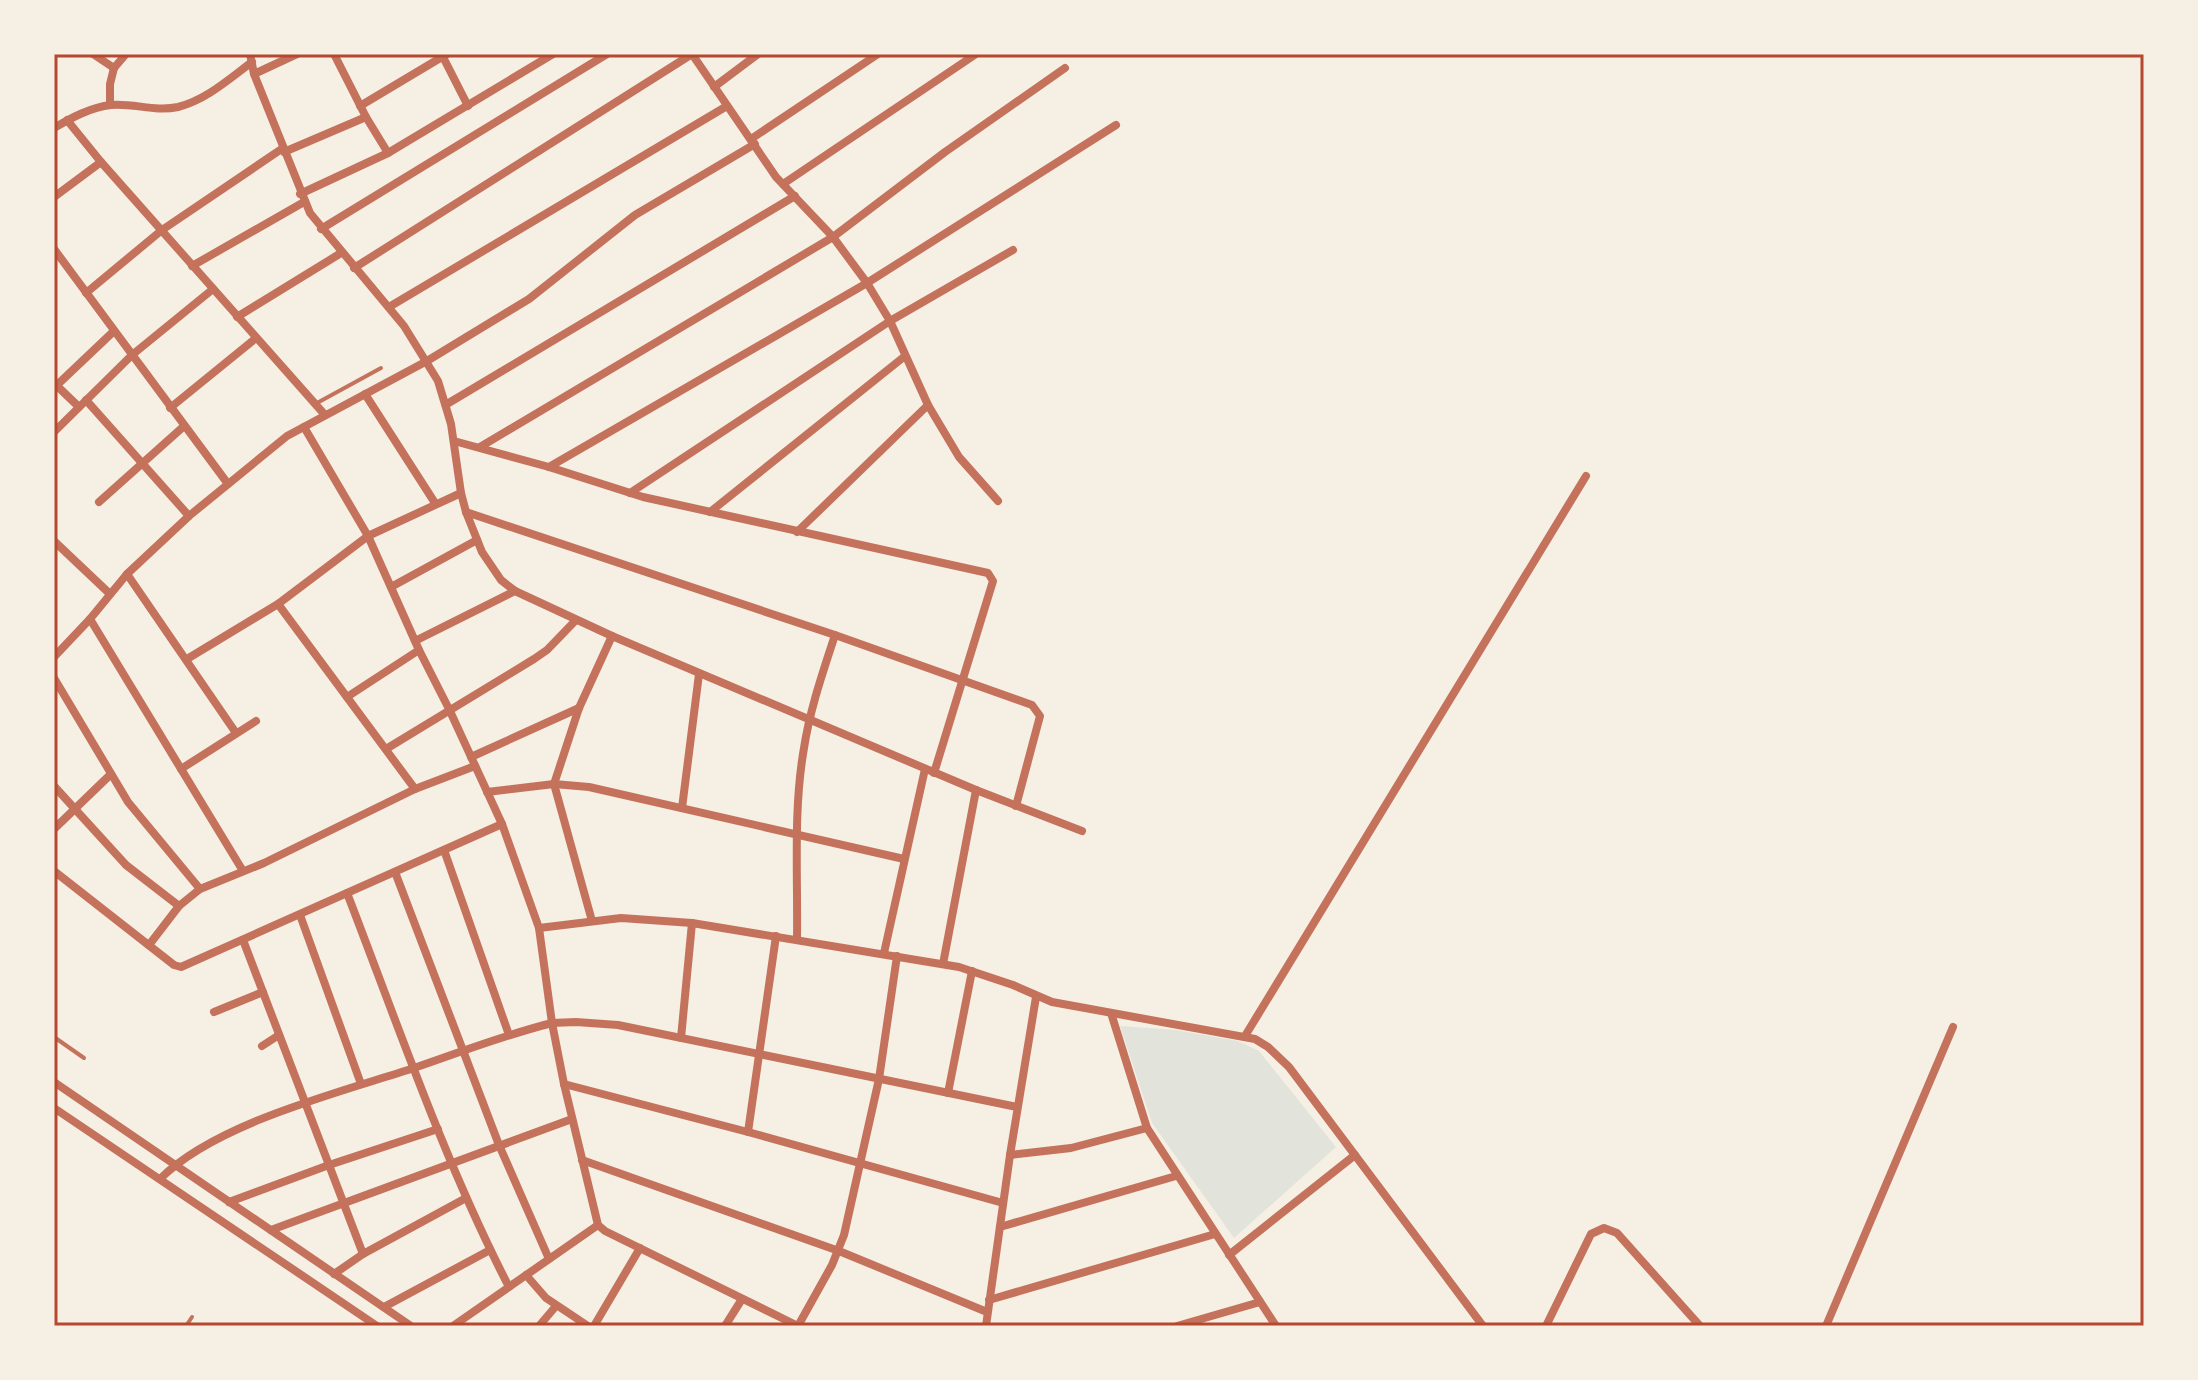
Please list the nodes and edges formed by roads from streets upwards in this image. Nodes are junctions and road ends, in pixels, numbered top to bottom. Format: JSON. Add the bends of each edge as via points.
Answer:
{"nodes":[{"id":1,"x":93,"y":54,"type":"edge"},
{"id":2,"x":126,"y":54,"type":"edge"},
{"id":3,"x":297,"y":54,"type":"edge"},
{"id":4,"x":334,"y":54,"type":"edge"},
{"id":5,"x":553,"y":54,"type":"edge"},
{"id":6,"x":607,"y":54,"type":"edge"},
{"id":7,"x":692,"y":54,"type":"edge"},
{"id":8,"x":758,"y":54,"type":"edge"},
{"id":9,"x":878,"y":54,"type":"edge"},
{"id":10,"x":976,"y":54,"type":"edge"},
{"id":11,"x":444,"y":55,"type":"edge"},
{"id":12,"x":251,"y":58,"type":"edge"},
{"id":13,"x":114,"y":68,"type":"junction"},
{"id":14,"x":1065,"y":68,"type":"dead end"},
{"id":15,"x":254,"y":74,"type":"junction"},
{"id":16,"x":714,"y":87,"type":"junction"},
{"id":17,"x":110,"y":105,"type":"junction"},
{"id":18,"x":360,"y":106,"type":"junction"},
{"id":19,"x":468,"y":106,"type":"junction"},
{"id":20,"x":727,"y":106,"type":"junction"},
{"id":21,"x":366,"y":117,"type":"junction"},
{"id":22,"x":67,"y":120,"type":"junction"},
{"id":23,"x":1116,"y":125,"type":"dead end"},
{"id":24,"x":54,"y":128,"type":"edge"},
{"id":25,"x":753,"y":142,"type":"junction"},
{"id":26,"x":284,"y":150,"type":"junction"},
{"id":27,"x":388,"y":153,"type":"junction"},
{"id":28,"x":101,"y":162,"type":"junction"},
{"id":29,"x":783,"y":184,"type":"junction"},
{"id":30,"x":795,"y":196,"type":"junction"},
{"id":31,"x":54,"y":197,"type":"edge"},
{"id":32,"x":302,"y":198,"type":"junction"},
{"id":33,"x":321,"y":229,"type":"junction"},
{"id":34,"x":162,"y":230,"type":"junction"},
{"id":35,"x":833,"y":237,"type":"junction"},
{"id":36,"x":54,"y":249,"type":"edge"},
{"id":37,"x":1013,"y":250,"type":"dead end"},
{"id":38,"x":341,"y":253,"type":"junction"},
{"id":39,"x":192,"y":266,"type":"junction"},
{"id":40,"x":354,"y":268,"type":"junction"},
{"id":41,"x":867,"y":283,"type":"junction"},
{"id":42,"x":213,"y":289,"type":"junction"},
{"id":43,"x":86,"y":293,"type":"junction"},
{"id":44,"x":389,"y":307,"type":"junction"},
{"id":45,"x":237,"y":317,"type":"junction"},
{"id":46,"x":890,"y":321,"type":"junction"},
{"id":47,"x":114,"y":331,"type":"junction"},
{"id":48,"x":256,"y":338,"type":"junction"},
{"id":49,"x":132,"y":355,"type":"junction"},
{"id":50,"x":905,"y":356,"type":"junction"},
{"id":51,"x":427,"y":361,"type":"junction"},
{"id":52,"x":55,"y":385,"type":"edge"},
{"id":53,"x":365,"y":394,"type":"junction"},
{"id":54,"x":82,"y":403,"type":"junction"},
{"id":55,"x":447,"y":404,"type":"junction"},
{"id":56,"x":928,"y":405,"type":"junction"},
{"id":57,"x":170,"y":408,"type":"junction"},
{"id":58,"x":325,"y":415,"type":"junction"},
{"id":59,"x":56,"y":427,"type":"edge"},
{"id":60,"x":183,"y":427,"type":"junction"},
{"id":61,"x":304,"y":427,"type":"junction"},
{"id":62,"x":454,"y":441,"type":"junction"},
{"id":63,"x":480,"y":447,"type":"junction"},
{"id":64,"x":142,"y":463,"type":"junction"},
{"id":65,"x":549,"y":467,"type":"junction"},
{"id":66,"x":1586,"y":476,"type":"dead end"},
{"id":67,"x":228,"y":484,"type":"junction"},
{"id":68,"x":461,"y":493,"type":"junction"},
{"id":69,"x":630,"y":493,"type":"junction"},
{"id":70,"x":998,"y":501,"type":"dead end"},
{"id":71,"x":99,"y":502,"type":"dead end"},
{"id":72,"x":435,"y":503,"type":"junction"},
{"id":73,"x":466,"y":512,"type":"junction"},
{"id":74,"x":710,"y":512,"type":"junction"},
{"id":75,"x":189,"y":516,"type":"junction"},
{"id":76,"x":797,"y":532,"type":"junction"},
{"id":77,"x":368,"y":536,"type":"junction"},
{"id":78,"x":477,"y":540,"type":"junction"},
{"id":79,"x":54,"y":541,"type":"edge"},
{"id":80,"x":127,"y":574,"type":"junction"},
{"id":81,"x":391,"y":587,"type":"junction"},
{"id":82,"x":515,"y":591,"type":"junction"},
{"id":83,"x":110,"y":594,"type":"junction"},
{"id":84,"x":278,"y":604,"type":"junction"},
{"id":85,"x":90,"y":619,"type":"junction"},
{"id":86,"x":576,"y":620,"type":"junction"},
{"id":87,"x":835,"y":635,"type":"junction"},
{"id":88,"x":612,"y":636,"type":"junction"},
{"id":89,"x":417,"y":646,"type":"junction"},
{"id":90,"x":56,"y":649,"type":"edge"},
{"id":91,"x":187,"y":659,"type":"junction"},
{"id":92,"x":699,"y":674,"type":"junction"},
{"id":93,"x":54,"y":678,"type":"edge"},
{"id":94,"x":963,"y":681,"type":"junction"},
{"id":95,"x":347,"y":697,"type":"junction"},
{"id":96,"x":579,"y":708,"type":"junction"},
{"id":97,"x":449,"y":709,"type":"junction"},
{"id":98,"x":809,"y":720,"type":"junction"},
{"id":99,"x":256,"y":721,"type":"dead end"},
{"id":100,"x":236,"y":733,"type":"junction"},
{"id":101,"x":386,"y":749,"type":"junction"},
{"id":102,"x":473,"y":761,"type":"junction"},
{"id":103,"x":181,"y":769,"type":"junction"},
{"id":104,"x":930,"y":771,"type":"junction"},
{"id":105,"x":111,"y":774,"type":"junction"},
{"id":106,"x":554,"y":784,"type":"junction"},
{"id":107,"x":54,"y":786,"type":"edge"},
{"id":108,"x":415,"y":789,"type":"junction"},
{"id":109,"x":976,"y":790,"type":"junction"},
{"id":110,"x":487,"y":792,"type":"junction"},
{"id":111,"x":1016,"y":806,"type":"junction"},
{"id":112,"x":682,"y":808,"type":"junction"},
{"id":113,"x":73,"y":809,"type":"junction"},
{"id":114,"x":502,"y":824,"type":"junction"},
{"id":115,"x":54,"y":829,"type":"edge"},
{"id":116,"x":1082,"y":831,"type":"dead end"},
{"id":117,"x":799,"y":833,"type":"junction"},
{"id":118,"x":444,"y":850,"type":"junction"},
{"id":119,"x":904,"y":859,"type":"junction"},
{"id":120,"x":54,"y":871,"type":"edge"},
{"id":121,"x":243,"y":871,"type":"junction"},
{"id":122,"x":395,"y":872,"type":"junction"},
{"id":123,"x":200,"y":889,"type":"junction"},
{"id":124,"x":347,"y":893,"type":"junction"},
{"id":125,"x":179,"y":906,"type":"junction"},
{"id":126,"x":300,"y":915,"type":"junction"},
{"id":127,"x":592,"y":921,"type":"junction"},
{"id":128,"x":692,"y":923,"type":"junction"},
{"id":129,"x":539,"y":928,"type":"junction"},
{"id":130,"x":776,"y":936,"type":"junction"},
{"id":131,"x":797,"y":939,"type":"junction"},
{"id":132,"x":243,"y":940,"type":"junction"},
{"id":133,"x":149,"y":945,"type":"junction"},
{"id":134,"x":884,"y":953,"type":"junction"},
{"id":135,"x":897,"y":956,"type":"junction"},
{"id":136,"x":943,"y":964,"type":"junction"},
{"id":137,"x":972,"y":971,"type":"junction"},
{"id":138,"x":263,"y":992,"type":"junction"},
{"id":139,"x":1036,"y":997,"type":"junction"},
{"id":140,"x":214,"y":1012,"type":"dead end"},
{"id":141,"x":1111,"y":1013,"type":"junction"},
{"id":142,"x":552,"y":1023,"type":"junction"},
{"id":143,"x":1953,"y":1027,"type":"dead end"},
{"id":144,"x":279,"y":1035,"type":"junction"},
{"id":145,"x":509,"y":1035,"type":"junction"},
{"id":146,"x":1245,"y":1036,"type":"junction"},
{"id":147,"x":681,"y":1038,"type":"junction"},
{"id":148,"x":262,"y":1046,"type":"dead end"},
{"id":149,"x":463,"y":1051,"type":"junction"},
{"id":150,"x":760,"y":1054,"type":"junction"},
{"id":151,"x":414,"y":1068,"type":"junction"},
{"id":152,"x":879,"y":1079,"type":"junction"},
{"id":153,"x":54,"y":1082,"type":"edge"},
{"id":154,"x":361,"y":1084,"type":"junction"},
{"id":155,"x":564,"y":1084,"type":"junction"},
{"id":156,"x":948,"y":1093,"type":"junction"},
{"id":157,"x":306,"y":1104,"type":"junction"},
{"id":158,"x":1017,"y":1107,"type":"junction"},
{"id":159,"x":54,"y":1108,"type":"edge"},
{"id":160,"x":572,"y":1119,"type":"junction"},
{"id":161,"x":1147,"y":1128,"type":"junction"},
{"id":162,"x":438,"y":1129,"type":"junction"},
{"id":163,"x":748,"y":1132,"type":"junction"},
{"id":164,"x":499,"y":1145,"type":"junction"},
{"id":165,"x":1010,"y":1155,"type":"junction"},
{"id":166,"x":1355,"y":1155,"type":"junction"},
{"id":167,"x":582,"y":1160,"type":"junction"},
{"id":168,"x":452,"y":1163,"type":"junction"},
{"id":169,"x":861,"y":1163,"type":"junction"},
{"id":170,"x":174,"y":1164,"type":"junction"},
{"id":171,"x":329,"y":1165,"type":"junction"},
{"id":172,"x":1176,"y":1176,"type":"junction"},
{"id":173,"x":160,"y":1179,"type":"junction"},
{"id":174,"x":466,"y":1198,"type":"junction"},
{"id":175,"x":229,"y":1202,"type":"junction"},
{"id":176,"x":344,"y":1203,"type":"junction"},
{"id":177,"x":1003,"y":1203,"type":"junction"},
{"id":178,"x":598,"y":1225,"type":"junction"},
{"id":179,"x":1000,"y":1227,"type":"junction"},
{"id":180,"x":271,"y":1230,"type":"junction"},
{"id":181,"x":1215,"y":1234,"type":"junction"},
{"id":182,"x":640,"y":1248,"type":"junction"},
{"id":183,"x":490,"y":1250,"type":"junction"},
{"id":184,"x":839,"y":1251,"type":"junction"},
{"id":185,"x":363,"y":1254,"type":"junction"},
{"id":186,"x":1229,"y":1255,"type":"junction"},
{"id":187,"x":549,"y":1259,"type":"junction"},
{"id":188,"x":334,"y":1274,"type":"junction"},
{"id":189,"x":526,"y":1275,"type":"junction"},
{"id":190,"x":509,"y":1287,"type":"junction"},
{"id":191,"x":742,"y":1299,"type":"junction"},
{"id":192,"x":989,"y":1300,"type":"junction"},
{"id":193,"x":1260,"y":1302,"type":"junction"},
{"id":194,"x":556,"y":1306,"type":"junction"},
{"id":195,"x":384,"y":1307,"type":"junction"},
{"id":196,"x":987,"y":1312,"type":"junction"},
{"id":197,"x":377,"y":1326,"type":"edge"},
{"id":198,"x":411,"y":1326,"type":"edge"},
{"id":199,"x":453,"y":1326,"type":"edge"},
{"id":200,"x":539,"y":1326,"type":"edge"},
{"id":201,"x":591,"y":1326,"type":"edge"},
{"id":202,"x":725,"y":1326,"type":"edge"},
{"id":203,"x":798,"y":1326,"type":"edge"},
{"id":204,"x":986,"y":1326,"type":"edge"},
{"id":205,"x":1177,"y":1326,"type":"edge"},
{"id":206,"x":1276,"y":1326,"type":"edge"},
{"id":207,"x":1483,"y":1326,"type":"edge"},
{"id":208,"x":1546,"y":1326,"type":"edge"},
{"id":209,"x":1700,"y":1326,"type":"edge"},
{"id":210,"x":1826,"y":1326,"type":"edge"}],
"edges":[{"from":1,"to":13,"type":"street"},
{"from":2,"to":13,"type":"street"},
{"from":3,"to":15,"type":"street"},
{"from":4,"to":18,"type":"street"},
{"from":5,"to":19,"type":"street"},
{"from":6,"to":33,"type":"street"},
{"from":7,"to":16,"type":"street"},
{"from":7,"to":40,"type":"street"},
{"from":8,"to":16,"type":"street"},
{"from":9,"to":25,"type":"street"},
{"from":10,"to":29,"type":"street"},
{"from":11,"to":18,"type":"street"},
{"from":11,"to":19,"type":"street"},
{"from":12,"to":15,"type":"street"},
{"from":12,"to":17,"type":"street","via":[[219,87],[180,107]]},
{"from":13,"to":17,"type":"street"},
{"from":14,"to":35,"type":"street"},
{"from":15,"to":26,"type":"street"},
{"from":16,"to":20,"type":"street"},
{"from":17,"to":22,"type":"street"},
{"from":18,"to":21,"type":"street"},
{"from":19,"to":27,"type":"street"},
{"from":20,"to":25,"type":"street"},
{"from":20,"to":44,"type":"street"},
{"from":21,"to":26,"type":"street"},
{"from":21,"to":27,"type":"street"},
{"from":22,"to":24,"type":"street"},
{"from":22,"to":28,"type":"street"},
{"from":23,"to":41,"type":"street"},
{"from":25,"to":29,"type":"street"},
{"from":25,"to":51,"type":"street","via":[[635,215],[529,299]]},
{"from":26,"to":32,"type":"street"},
{"from":26,"to":34,"type":"street"},
{"from":27,"to":32,"type":"street"},
{"from":28,"to":31,"type":"street"},
{"from":28,"to":34,"type":"street"},
{"from":29,"to":30,"type":"street"},
{"from":30,"to":35,"type":"street"},
{"from":30,"to":55,"type":"street"},
{"from":32,"to":33,"type":"street"},
{"from":32,"to":39,"type":"street"},
{"from":33,"to":38,"type":"street"},
{"from":34,"to":39,"type":"street"},
{"from":34,"to":43,"type":"street"},
{"from":35,"to":41,"type":"street"},
{"from":35,"to":63,"type":"street"},
{"from":36,"to":43,"type":"street"},
{"from":37,"to":46,"type":"street"},
{"from":38,"to":40,"type":"street"},
{"from":38,"to":45,"type":"street"},
{"from":39,"to":42,"type":"street"},
{"from":40,"to":44,"type":"street"},
{"from":41,"to":46,"type":"street"},
{"from":41,"to":65,"type":"street"},
{"from":42,"to":45,"type":"street"},
{"from":42,"to":49,"type":"street"},
{"from":43,"to":47,"type":"street"},
{"from":44,"to":51,"type":"street"},
{"from":45,"to":48,"type":"street"},
{"from":46,"to":50,"type":"street"},
{"from":46,"to":69,"type":"street"},
{"from":47,"to":49,"type":"street"},
{"from":47,"to":52,"type":"street"},
{"from":48,"to":57,"type":"street"},
{"from":48,"to":58,"type":"street"},
{"from":49,"to":54,"type":"street"},
{"from":49,"to":57,"type":"street"},
{"from":50,"to":56,"type":"street"},
{"from":50,"to":74,"type":"street"},
{"from":51,"to":53,"type":"street"},
{"from":51,"to":55,"type":"street"},
{"from":52,"to":54,"type":"street"},
{"from":53,"to":58,"type":"street"},
{"from":53,"to":72,"type":"street"},
{"from":54,"to":59,"type":"street"},
{"from":54,"to":64,"type":"street"},
{"from":55,"to":62,"type":"street"},
{"from":56,"to":70,"type":"street","via":[[959,457]]},
{"from":56,"to":76,"type":"street"},
{"from":57,"to":60,"type":"street"},
{"from":58,"to":61,"type":"street"},
{"from":60,"to":64,"type":"street"},
{"from":60,"to":67,"type":"street"},
{"from":61,"to":67,"type":"street"},
{"from":61,"to":77,"type":"street"},
{"from":62,"to":63,"type":"street"},
{"from":62,"to":68,"type":"street"},
{"from":63,"to":65,"type":"street"},
{"from":64,"to":71,"type":"street"},
{"from":64,"to":75,"type":"street"},
{"from":65,"to":69,"type":"street"},
{"from":66,"to":146,"type":"street"},
{"from":67,"to":75,"type":"street"},
{"from":68,"to":72,"type":"street"},
{"from":68,"to":73,"type":"street"},
{"from":69,"to":74,"type":"street"},
{"from":72,"to":77,"type":"street"},
{"from":73,"to":78,"type":"street"},
{"from":73,"to":87,"type":"street"},
{"from":74,"to":76,"type":"street"},
{"from":75,"to":80,"type":"street"},
{"from":76,"to":94,"type":"street","via":[[991,575]]},
{"from":77,"to":81,"type":"street"},
{"from":77,"to":84,"type":"street"},
{"from":78,"to":81,"type":"street"},
{"from":78,"to":82,"type":"street","via":[[495,574]]},
{"from":79,"to":83,"type":"street"},
{"from":80,"to":83,"type":"street"},
{"from":80,"to":91,"type":"street"},
{"from":81,"to":89,"type":"street"},
{"from":82,"to":86,"type":"street"},
{"from":82,"to":89,"type":"street"},
{"from":83,"to":85,"type":"street"},
{"from":84,"to":91,"type":"street"},
{"from":84,"to":95,"type":"street"},
{"from":85,"to":90,"type":"street"},
{"from":85,"to":103,"type":"street"},
{"from":86,"to":88,"type":"street"},
{"from":86,"to":97,"type":"street","via":[[547,650]]},
{"from":87,"to":94,"type":"street"},
{"from":87,"to":98,"type":"street"},
{"from":88,"to":92,"type":"street"},
{"from":88,"to":96,"type":"street"},
{"from":89,"to":95,"type":"street"},
{"from":89,"to":97,"type":"street"},
{"from":91,"to":100,"type":"street"},
{"from":92,"to":98,"type":"street"},
{"from":92,"to":112,"type":"street"},
{"from":93,"to":105,"type":"street"},
{"from":94,"to":104,"type":"street"},
{"from":94,"to":111,"type":"street","via":[[1039,712]]},
{"from":95,"to":101,"type":"street"},
{"from":96,"to":102,"type":"street"},
{"from":96,"to":106,"type":"street"},
{"from":97,"to":101,"type":"street"},
{"from":97,"to":102,"type":"street"},
{"from":98,"to":104,"type":"street"},
{"from":98,"to":117,"type":"street"},
{"from":99,"to":100,"type":"street"},
{"from":100,"to":103,"type":"street"},
{"from":101,"to":108,"type":"street"},
{"from":102,"to":108,"type":"street"},
{"from":102,"to":110,"type":"street"},
{"from":103,"to":121,"type":"street"},
{"from":104,"to":109,"type":"street"},
{"from":104,"to":119,"type":"street"},
{"from":105,"to":113,"type":"street"},
{"from":105,"to":123,"type":"street","via":[[145,826]]},
{"from":106,"to":110,"type":"street"},
{"from":106,"to":112,"type":"street"},
{"from":106,"to":127,"type":"street"},
{"from":107,"to":113,"type":"street"},
{"from":108,"to":121,"type":"street"},
{"from":109,"to":111,"type":"street"},
{"from":109,"to":136,"type":"street"},
{"from":110,"to":114,"type":"street"},
{"from":111,"to":116,"type":"street"},
{"from":112,"to":117,"type":"street"},
{"from":113,"to":115,"type":"street"},
{"from":113,"to":125,"type":"street","via":[[126,865]]},
{"from":114,"to":118,"type":"street"},
{"from":114,"to":129,"type":"street"},
{"from":117,"to":119,"type":"street"},
{"from":117,"to":131,"type":"street"},
{"from":118,"to":122,"type":"street"},
{"from":118,"to":145,"type":"street"},
{"from":119,"to":134,"type":"street"},
{"from":120,"to":133,"type":"street"},
{"from":121,"to":123,"type":"street"},
{"from":122,"to":124,"type":"street"},
{"from":122,"to":149,"type":"street"},
{"from":123,"to":125,"type":"street"},
{"from":124,"to":126,"type":"street"},
{"from":124,"to":151,"type":"street"},
{"from":125,"to":133,"type":"street"},
{"from":126,"to":132,"type":"street"},
{"from":126,"to":154,"type":"street"},
{"from":127,"to":128,"type":"street","via":[[652,918]]},
{"from":127,"to":129,"type":"street"},
{"from":128,"to":130,"type":"street"},
{"from":128,"to":147,"type":"street"},
{"from":129,"to":142,"type":"street"},
{"from":130,"to":131,"type":"street"},
{"from":130,"to":150,"type":"street"},
{"from":131,"to":134,"type":"street"},
{"from":132,"to":133,"type":"street","via":[[184,966],[174,965]]},
{"from":132,"to":138,"type":"street"},
{"from":134,"to":135,"type":"street"},
{"from":135,"to":136,"type":"street"},
{"from":135,"to":152,"type":"street"},
{"from":136,"to":137,"type":"street"},
{"from":137,"to":139,"type":"street"},
{"from":137,"to":156,"type":"street"},
{"from":138,"to":140,"type":"street"},
{"from":138,"to":144,"type":"street"},
{"from":139,"to":141,"type":"street"},
{"from":139,"to":158,"type":"street"},
{"from":141,"to":146,"type":"street"},
{"from":141,"to":161,"type":"street"},
{"from":142,"to":145,"type":"street"},
{"from":142,"to":147,"type":"street","via":[[618,1025]]},
{"from":142,"to":155,"type":"street"},
{"from":143,"to":210,"type":"street"},
{"from":144,"to":148,"type":"street"},
{"from":144,"to":157,"type":"street"},
{"from":145,"to":149,"type":"street"},
{"from":146,"to":166,"type":"street","via":[[1268,1047],[1289,1067]]},
{"from":147,"to":150,"type":"street"},
{"from":149,"to":151,"type":"street"},
{"from":149,"to":164,"type":"street"},
{"from":150,"to":152,"type":"street"},
{"from":150,"to":163,"type":"street"},
{"from":151,"to":154,"type":"street"},
{"from":151,"to":162,"type":"street"},
{"from":152,"to":156,"type":"street"},
{"from":152,"to":169,"type":"street"},
{"from":153,"to":170,"type":"street"},
{"from":154,"to":157,"type":"street"},
{"from":155,"to":160,"type":"street"},
{"from":155,"to":163,"type":"street"},
{"from":156,"to":158,"type":"street"},
{"from":157,"to":170,"type":"street","via":[[234,1130]]},
{"from":157,"to":171,"type":"street"},
{"from":158,"to":165,"type":"street"},
{"from":159,"to":173,"type":"street"},
{"from":160,"to":164,"type":"street"},
{"from":160,"to":167,"type":"street"},
{"from":161,"to":165,"type":"street","via":[[1071,1148]]},
{"from":161,"to":172,"type":"street"},
{"from":162,"to":168,"type":"street"},
{"from":162,"to":171,"type":"street"},
{"from":163,"to":169,"type":"street"},
{"from":164,"to":168,"type":"street"},
{"from":164,"to":187,"type":"street"},
{"from":165,"to":177,"type":"street"},
{"from":166,"to":186,"type":"street"},
{"from":166,"to":207,"type":"street"},
{"from":167,"to":178,"type":"street"},
{"from":167,"to":184,"type":"street"},
{"from":168,"to":174,"type":"street"},
{"from":168,"to":176,"type":"street"},
{"from":169,"to":177,"type":"street"},
{"from":169,"to":184,"type":"street"},
{"from":170,"to":173,"type":"street"},
{"from":170,"to":175,"type":"street"},
{"from":171,"to":175,"type":"street"},
{"from":171,"to":176,"type":"street"},
{"from":172,"to":179,"type":"street"},
{"from":172,"to":181,"type":"street"},
{"from":173,"to":197,"type":"street"},
{"from":174,"to":183,"type":"street"},
{"from":174,"to":185,"type":"street"},
{"from":175,"to":180,"type":"street"},
{"from":176,"to":180,"type":"street"},
{"from":176,"to":185,"type":"street"},
{"from":177,"to":179,"type":"street"},
{"from":178,"to":182,"type":"street"},
{"from":178,"to":187,"type":"street"},
{"from":179,"to":192,"type":"street"},
{"from":180,"to":188,"type":"street"},
{"from":181,"to":186,"type":"street"},
{"from":181,"to":192,"type":"street"},
{"from":182,"to":191,"type":"street"},
{"from":182,"to":201,"type":"street"},
{"from":183,"to":190,"type":"street"},
{"from":183,"to":195,"type":"street"},
{"from":184,"to":196,"type":"street"},
{"from":184,"to":203,"type":"street"},
{"from":185,"to":188,"type":"street"},
{"from":186,"to":193,"type":"street"},
{"from":187,"to":189,"type":"street"},
{"from":188,"to":195,"type":"street"},
{"from":189,"to":190,"type":"street"},
{"from":189,"to":194,"type":"street"},
{"from":190,"to":199,"type":"street"},
{"from":191,"to":202,"type":"street"},
{"from":191,"to":203,"type":"street"},
{"from":192,"to":196,"type":"street"},
{"from":193,"to":205,"type":"street"},
{"from":193,"to":206,"type":"street"},
{"from":194,"to":200,"type":"street"},
{"from":194,"to":201,"type":"street"},
{"from":195,"to":198,"type":"street"},
{"from":196,"to":204,"type":"street"},
{"from":208,"to":209,"type":"street","via":[[1591,1234],[1604,1228],[1617,1233]]}]}
